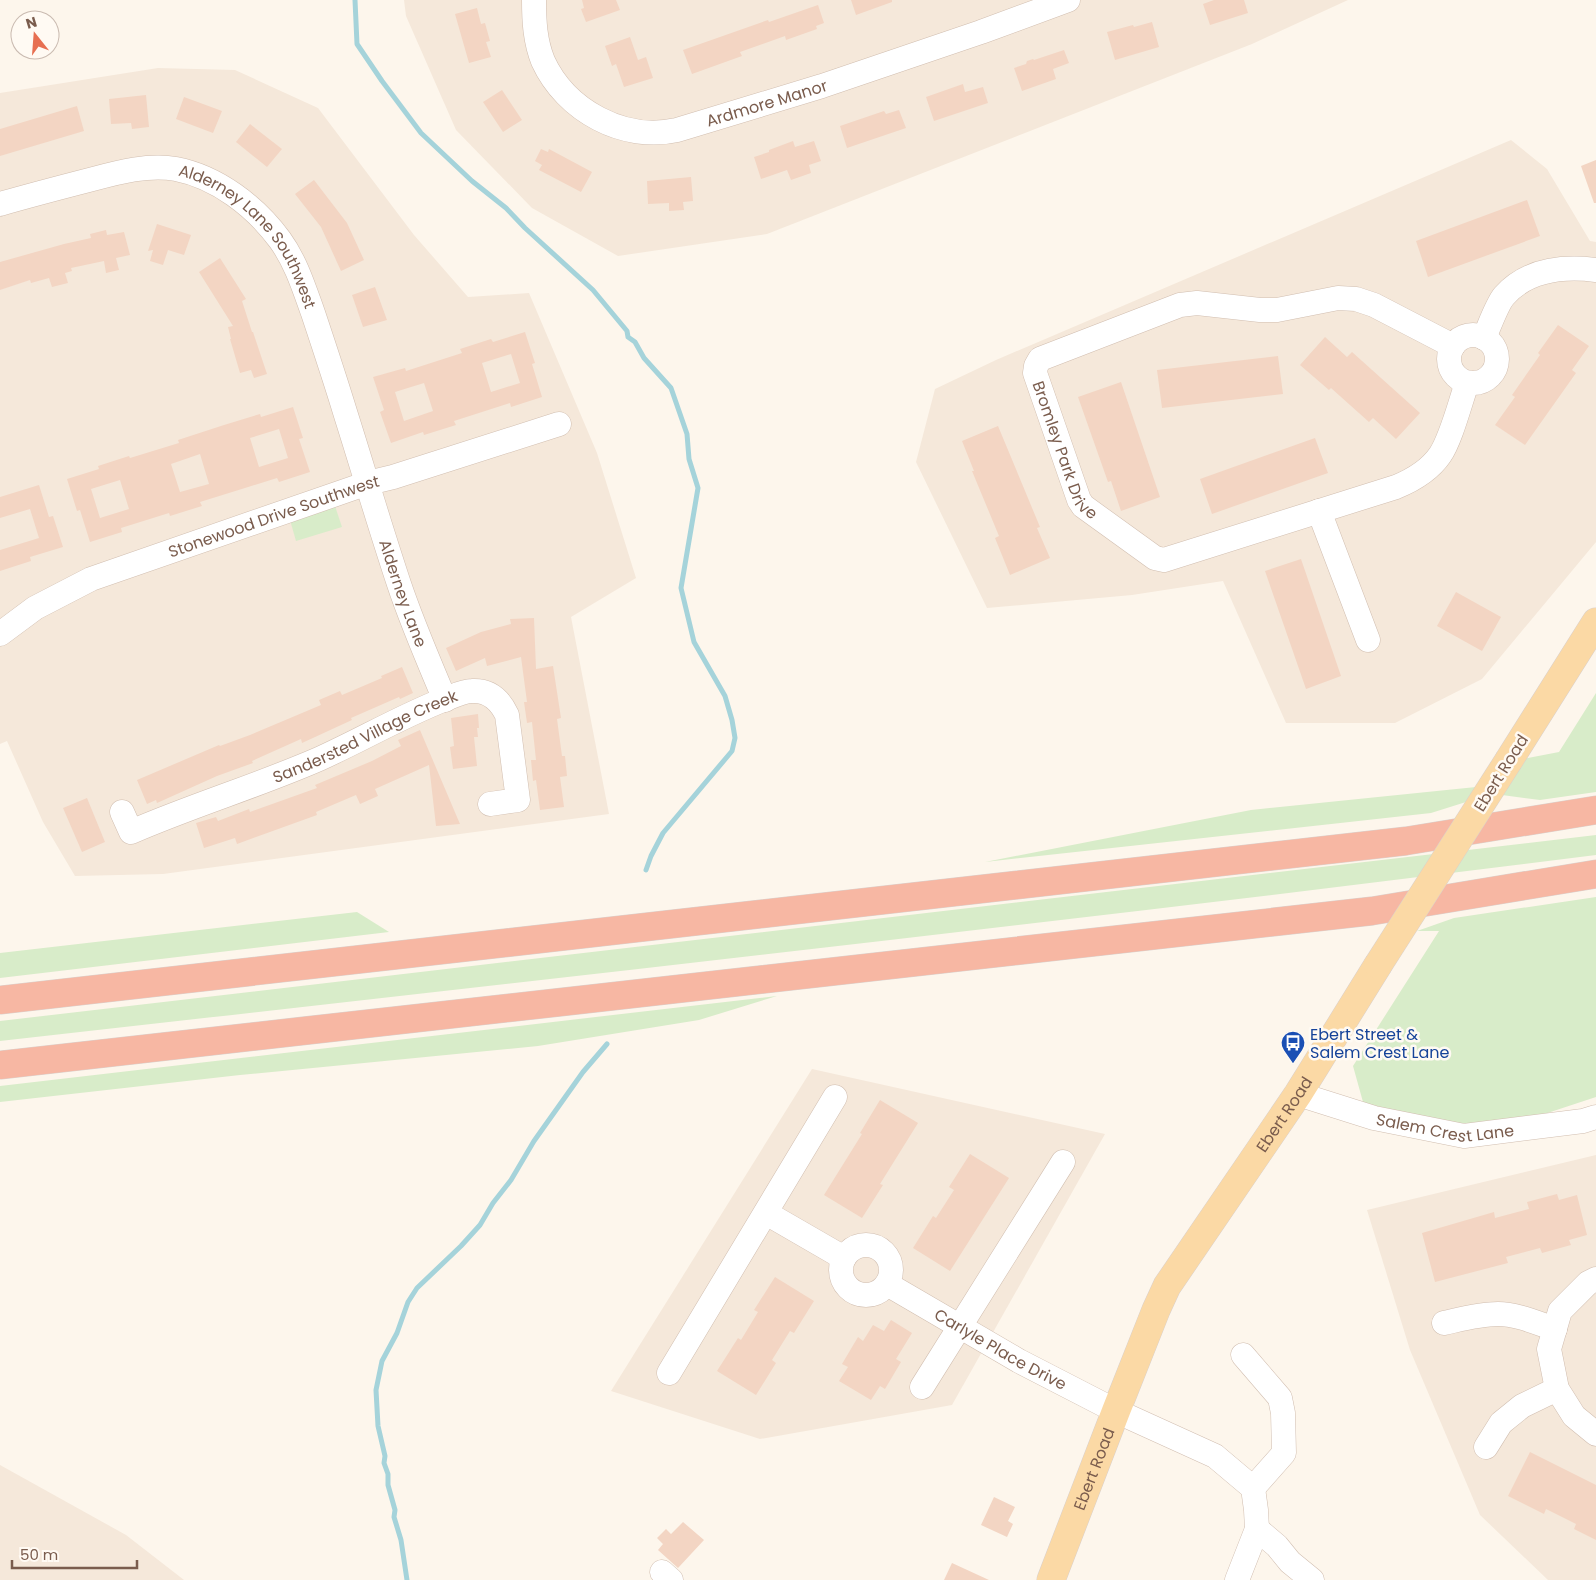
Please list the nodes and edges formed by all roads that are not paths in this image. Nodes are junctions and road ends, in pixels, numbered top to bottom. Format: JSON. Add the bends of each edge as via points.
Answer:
{"nodes":[{"id":1,"x":534,"y":0,"type":"edge"},
{"id":2,"x":1068,"y":0,"type":"edge"},
{"id":3,"x":0,"y":204,"type":"edge"},
{"id":4,"x":1596,"y":270,"type":"edge"},
{"id":5,"x":1484,"y":338,"type":"junction"},
{"id":6,"x":1452,"y":346,"type":"junction"},
{"id":7,"x":1467,"y":383,"type":"junction"},
{"id":8,"x":559,"y":424,"type":"dead end"},
{"id":9,"x":368,"y":483,"type":"junction"},
{"id":10,"x":1319,"y":511,"type":"junction"},
{"id":11,"x":1596,"y":622,"type":"edge"},
{"id":12,"x":3,"y":624,"type":"edge"},
{"id":13,"x":1368,"y":640,"type":"dead end"},
{"id":14,"x":445,"y":700,"type":"junction"},
{"id":15,"x":490,"y":804,"type":"dead end"},
{"id":16,"x":1596,"y":810,"type":"edge"},
{"id":17,"x":122,"y":812,"type":"dead end"},
{"id":18,"x":1596,"y":874,"type":"edge"},
{"id":19,"x":0,"y":1000,"type":"edge"},
{"id":20,"x":0,"y":1065,"type":"edge"},
{"id":21,"x":1298,"y":1094,"type":"junction"},
{"id":22,"x":835,"y":1096,"type":"dead end"},
{"id":23,"x":1596,"y":1117,"type":"edge"},
{"id":24,"x":1063,"y":1162,"type":"dead end"},
{"id":25,"x":766,"y":1213,"type":"junction"},
{"id":26,"x":844,"y":1258,"type":"junction"},
{"id":27,"x":1596,"y":1279,"type":"edge"},
{"id":28,"x":887,"y":1284,"type":"junction"},
{"id":29,"x":1444,"y":1323,"type":"dead end"},
{"id":30,"x":960,"y":1326,"type":"junction"},
{"id":31,"x":1555,"y":1329,"type":"junction"},
{"id":32,"x":1243,"y":1355,"type":"dead end"},
{"id":33,"x":669,"y":1374,"type":"dead end"},
{"id":34,"x":922,"y":1387,"type":"dead end"},
{"id":35,"x":1557,"y":1389,"type":"junction"},
{"id":36,"x":1116,"y":1411,"type":"junction"},
{"id":37,"x":1596,"y":1434,"type":"edge"},
{"id":38,"x":1486,"y":1447,"type":"dead end"},
{"id":39,"x":1253,"y":1488,"type":"junction"},
{"id":40,"x":1257,"y":1529,"type":"junction"},
{"id":41,"x":1051,"y":1580,"type":"edge"},
{"id":42,"x":1237,"y":1580,"type":"edge"},
{"id":43,"x":1312,"y":1580,"type":"edge"}],
"edges":[{"from":1,"to":2,"type":"street","name":"Ardmore Manor","via":[[538,46],[555,81],[570,98],[588,113],[608,123],[631,131],[662,134],[822,86]]},
{"from":3,"to":9,"type":"street","name":"Alderney Lane Southwest","via":[[120,172],[151,168],[196,174],[243,201],[265,222],[292,259],[329,359]]},
{"from":4,"to":5,"type":"street","via":[[1556,269],[1518,284],[1503,297]]},
{"from":5,"to":6,"type":"street","via":[[1472,335],[1461,338]]},
{"from":5,"to":7,"type":"street","via":[[1497,356],[1496,368],[1484,380]]},
{"from":6,"to":7,"type":"street","via":[[1448,357],[1450,368],[1457,378]]},
{"from":6,"to":10,"type":"street","name":"Bromley Park Drive","via":[[1374,305],[1356,299],[1338,298],[1277,310],[1197,303],[1180,305],[1049,356],[1036,366],[1035,373],[1079,500],[1155,558],[1164,560]]},
{"from":7,"to":10,"type":"street","name":"Bromley Park Drive","via":[[1440,455],[1428,468],[1396,487]]},
{"from":8,"to":9,"type":"street","name":"Stonewood Drive Southwest"},
{"from":9,"to":12,"type":"street","name":"Stonewood Drive Southwest","via":[[91,578]]},
{"from":9,"to":14,"type":"street","name":"Alderney Lane","via":[[399,585]]},
{"from":10,"to":13,"type":"street"},
{"from":11,"to":21,"type":"main road","name":"Ebert Road","bridge":true},
{"from":14,"to":15,"type":"street","name":"Sandersted Village Creek","via":[[464,692],[482,692],[498,700],[507,715],[518,800]]},
{"from":14,"to":17,"type":"street","name":"Sandersted Village Creek","via":[[293,770],[131,832]]},
{"from":16,"to":19,"type":"highway","via":[[1406,841]]},
{"from":18,"to":20,"type":"highway","via":[[1372,911]]},
{"from":21,"to":23,"type":"street","name":"Salem Crest Lane","via":[[1374,1118],[1464,1136]]},
{"from":21,"to":36,"type":"main road","name":"Ebert Road","via":[[1167,1286]]},
{"from":22,"to":25,"type":"street"},
{"from":24,"to":30,"type":"street"},
{"from":25,"to":26,"type":"street"},
{"from":25,"to":33,"type":"street"},
{"from":26,"to":28,"type":"street","via":[[841,1267],[843,1280],[851,1290],[864,1295],[877,1293]]},
{"from":26,"to":28,"type":"street","via":[[855,1247],[869,1244],[881,1249],[889,1259],[891,1272]]},
{"from":27,"to":31,"type":"street","via":[[1560,1310]]},
{"from":28,"to":30,"type":"street","name":"Carlyle Place Drive"},
{"from":29,"to":31,"type":"street","via":[[1499,1314]]},
{"from":30,"to":34,"type":"street"},
{"from":30,"to":36,"type":"street","name":"Carlyle Place Drive","via":[[1019,1361]]},
{"from":31,"to":35,"type":"street","via":[[1549,1349]]},
{"from":32,"to":39,"type":"street","via":[[1280,1398],[1283,1413],[1284,1453]]},
{"from":35,"to":37,"type":"street","via":[[1574,1416]]},
{"from":35,"to":38,"type":"street","via":[[1522,1406],[1500,1423]]},
{"from":36,"to":39,"type":"street","name":"Carlyle Place Drive","via":[[1215,1456]]},
{"from":36,"to":41,"type":"main road","name":"Ebert Road"},
{"from":39,"to":40,"type":"street"},
{"from":40,"to":42,"type":"street"},
{"from":40,"to":43,"type":"street"}]}
